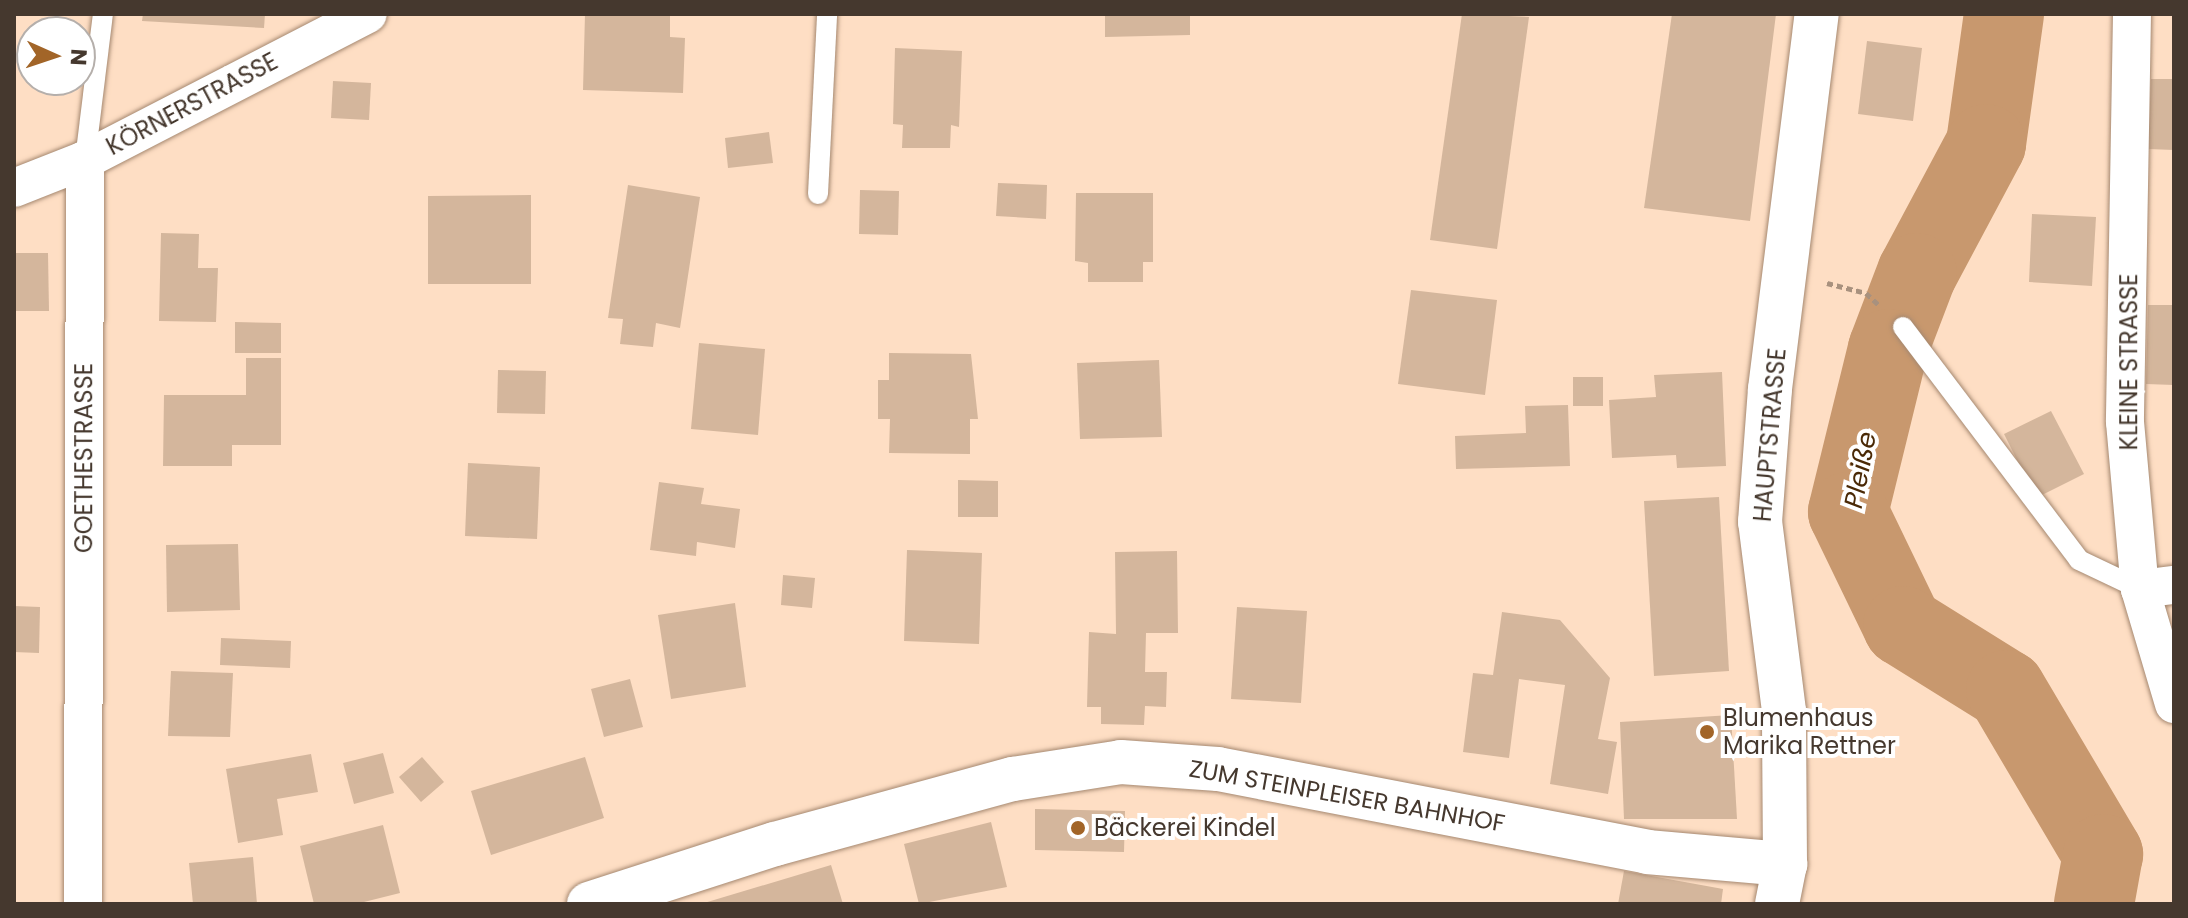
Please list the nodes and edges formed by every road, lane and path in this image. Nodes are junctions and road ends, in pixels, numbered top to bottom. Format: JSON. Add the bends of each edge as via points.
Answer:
{"nodes":[{"id":1,"x":103,"y":14,"type":"edge"},
{"id":2,"x":368,"y":14,"type":"edge"},
{"id":3,"x":827,"y":14,"type":"edge"},
{"id":4,"x":1817,"y":14,"type":"edge"},
{"id":5,"x":2132,"y":14,"type":"edge"},
{"id":6,"x":85,"y":160,"type":"junction"},
{"id":7,"x":14,"y":188,"type":"edge"},
{"id":8,"x":818,"y":194,"type":"dead end"},
{"id":9,"x":1903,"y":327,"type":"dead end"},
{"id":10,"x":2157,"y":587,"type":"edge"},
{"id":11,"x":2174,"y":704,"type":"edge"},
{"id":12,"x":1781,"y":884,"type":"edge"},
{"id":13,"x":83,"y":904,"type":"edge"},
{"id":14,"x":589,"y":904,"type":"edge"}],
"edges":[{"from":1,"to":6,"type":"lane","name":"GOETHESTRASSE"},
{"from":2,"to":6,"type":"street","name":"KÖRNERSTRASSE"},
{"from":3,"to":8,"type":"lane"},
{"from":4,"to":12,"type":"street","name":"HAUPTSTRASSE","via":[[1770,389],[1760,522],[1784,711]]},
{"from":5,"to":10,"type":"street","name":"KLEINE STRASSE","via":[[2125,422]]},
{"from":6,"to":7,"type":"street","name":"KÖRNERSTRASSE"},
{"from":6,"to":13,"type":"street","name":"GOETHESTRASSE"},
{"from":9,"to":10,"type":"lane","via":[[2079,560]]},
{"from":10,"to":11,"type":"street","name":"KLEINE STRASSE"},
{"from":12,"to":14,"type":"street","name":"ZUM STEINPLEISER BAHNHOF","via":[[1647,852],[1218,769],[1121,762],[1013,779],[775,844]]}]}
